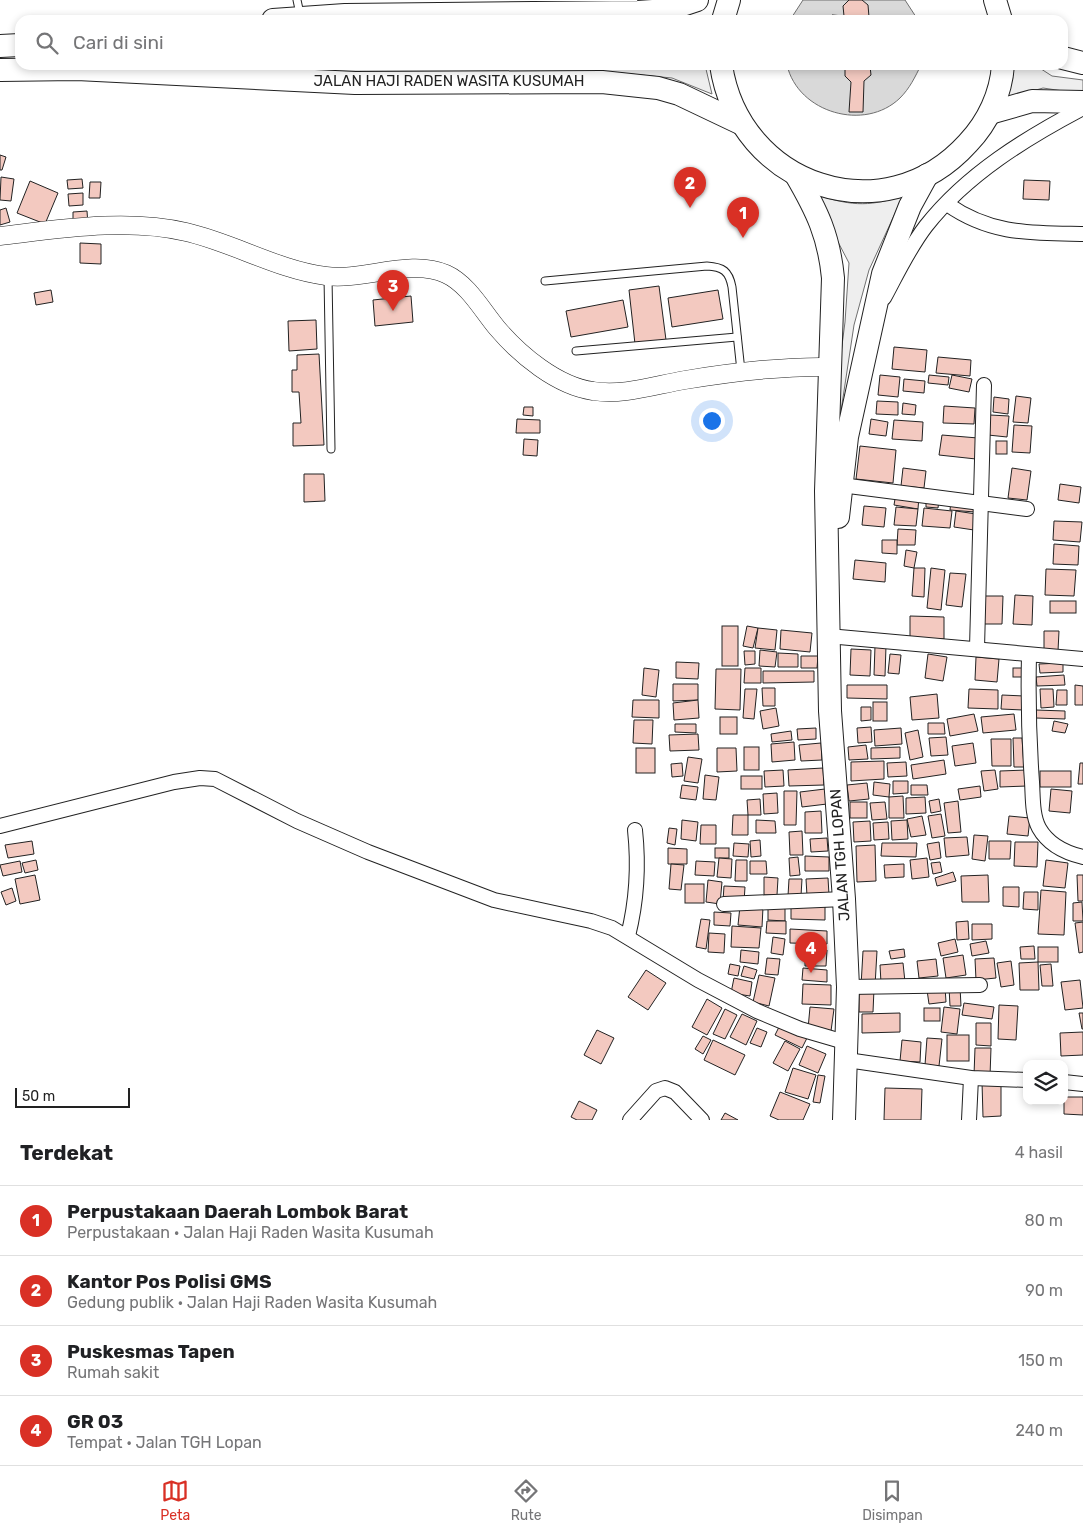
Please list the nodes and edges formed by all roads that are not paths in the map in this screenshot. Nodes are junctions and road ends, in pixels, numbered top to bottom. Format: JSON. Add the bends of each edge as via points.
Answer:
{"nodes":[{"id":1,"x":592,"y":0,"type":"edge"},
{"id":2,"x":697,"y":0,"type":"edge"},
{"id":3,"x":729,"y":0,"type":"edge"},
{"id":4,"x":995,"y":0,"type":"edge"},
{"id":5,"x":299,"y":8,"type":"edge"},
{"id":6,"x":561,"y":14,"type":"junction"},
{"id":7,"x":284,"y":15,"type":"edge"},
{"id":8,"x":331,"y":15,"type":"edge"},
{"id":9,"x":487,"y":15,"type":"edge"},
{"id":10,"x":724,"y":15,"type":"edge"},
{"id":11,"x":1000,"y":15,"type":"edge"},
{"id":12,"x":15,"y":44,"type":"edge"},
{"id":13,"x":0,"y":46,"type":"edge"},
{"id":14,"x":1068,"y":59,"type":"edge"},
{"id":15,"x":1083,"y":63,"type":"edge"},
{"id":16,"x":0,"y":70,"type":"edge"},
{"id":17,"x":15,"y":70,"type":"edge"},
{"id":18,"x":97,"y":70,"type":"edge"},
{"id":19,"x":329,"y":70,"type":"edge"},
{"id":20,"x":722,"y":70,"type":"edge"},
{"id":21,"x":1003,"y":70,"type":"edge"},
{"id":22,"x":355,"y":83,"type":"junction"},
{"id":23,"x":1083,"y":102,"type":"edge"},
{"id":24,"x":1083,"y":108,"type":"edge"},
{"id":25,"x":990,"y":113,"type":"junction"},
{"id":26,"x":740,"y":123,"type":"junction"},
{"id":27,"x":796,"y":175,"type":"junction"},
{"id":28,"x":927,"y":175,"type":"junction"},
{"id":29,"x":947,"y":204,"type":"junction"},
{"id":30,"x":1083,"y":234,"type":"edge"},
{"id":31,"x":0,"y":236,"type":"edge"},
{"id":32,"x":328,"y":276,"type":"junction"},
{"id":33,"x":545,"y":281,"type":"dead end"},
{"id":34,"x":871,"y":321,"type":"junction"},
{"id":35,"x":737,"y":338,"type":"junction"},
{"id":36,"x":576,"y":351,"type":"dead end"},
{"id":37,"x":831,"y":367,"type":"junction"},
{"id":38,"x":741,"y":372,"type":"junction"},
{"id":39,"x":984,"y":385,"type":"dead end"},
{"id":40,"x":837,"y":435,"type":"junction"},
{"id":41,"x":331,"y":449,"type":"dead end"},
{"id":42,"x":841,"y":485,"type":"junction"},
{"id":43,"x":980,"y":502,"type":"junction"},
{"id":44,"x":1027,"y":509,"type":"dead end"},
{"id":45,"x":828,"y":590,"type":"junction"},
{"id":46,"x":828,"y":636,"type":"junction"},
{"id":47,"x":977,"y":648,"type":"junction"},
{"id":48,"x":1029,"y":655,"type":"junction"},
{"id":49,"x":1083,"y":658,"type":"edge"},
{"id":50,"x":0,"y":826,"type":"edge"},
{"id":51,"x":635,"y":830,"type":"dead end"},
{"id":52,"x":1083,"y":857,"type":"edge"},
{"id":53,"x":844,"y":899,"type":"junction"},
{"id":54,"x":724,"y":904,"type":"dead end"},
{"id":55,"x":628,"y":936,"type":"junction"},
{"id":56,"x":980,"y":985,"type":"dead end"},
{"id":57,"x":848,"y":987,"type":"junction"},
{"id":58,"x":847,"y":1051,"type":"junction"},
{"id":59,"x":971,"y":1078,"type":"junction"},
{"id":60,"x":1023,"y":1080,"type":"edge"},
{"id":61,"x":1068,"y":1082,"type":"edge"},
{"id":62,"x":1083,"y":1084,"type":"edge"},
{"id":63,"x":630,"y":1120,"type":"edge"},
{"id":64,"x":702,"y":1120,"type":"edge"},
{"id":65,"x":844,"y":1120,"type":"edge"},
{"id":66,"x":968,"y":1120,"type":"edge"}],
"edges":[{"from":1,"to":6,"type":"street"},
{"from":2,"to":6,"type":"highway","via":[[667,10]]},
{"from":3,"to":10,"type":"highway"},
{"from":4,"to":11,"type":"highway"},
{"from":5,"to":7,"type":"highway"},
{"from":5,"to":8,"type":"highway"},
{"from":6,"to":9,"type":"highway"},
{"from":12,"to":13,"type":"highway"},
{"from":14,"to":15,"type":"highway"},
{"from":16,"to":17,"type":"highway","name":"JALAN HAJI RADEN WASITA KUSUMAH"},
{"from":18,"to":22,"type":"highway","name":"JALAN HAJI RADEN WASITA KUSUMAH"},
{"from":19,"to":22,"type":"highway"},
{"from":20,"to":26,"type":"highway","via":[[725,88]]},
{"from":21,"to":25,"type":"highway"},
{"from":22,"to":26,"type":"highway","name":"JALAN HAJI RADEN WASITA KUSUMAH","via":[[602,82],[635,85],[679,94]]},
{"from":23,"to":25,"type":"highway","via":[[1032,101]]},
{"from":24,"to":29,"type":"street","via":[[1032,134]]},
{"from":25,"to":28,"type":"highway","via":[[959,153]]},
{"from":26,"to":27,"type":"highway","via":[[764,153]]},
{"from":27,"to":28,"type":"highway","via":[[843,190],[868,191],[893,188]]},
{"from":27,"to":37,"type":"highway","via":[[814,205],[830,247],[834,295]]},
{"from":28,"to":34,"type":"highway","via":[[910,206],[883,274]]},
{"from":29,"to":30,"type":"street","via":[[966,218],[1002,230]]},
{"from":29,"to":34,"type":"street","via":[[913,245]]},
{"from":31,"to":32,"type":"street","via":[[82,228],[158,227],[227,243],[284,265]]},
{"from":32,"to":38,"type":"street","via":[[415,269],[445,273],[464,288],[521,352],[547,372],[579,388],[617,392]]},
{"from":32,"to":41,"type":"lane"},
{"from":33,"to":35,"type":"lane","via":[[707,266],[722,268],[732,287]]},
{"from":34,"to":40,"type":"highway"},
{"from":35,"to":36,"type":"lane"},
{"from":35,"to":38,"type":"lane"},
{"from":37,"to":38,"type":"street"},
{"from":37,"to":40,"type":"highway"},
{"from":39,"to":43,"type":"street"},
{"from":40,"to":42,"type":"highway"},
{"from":40,"to":45,"type":"highway"},
{"from":42,"to":43,"type":"street"},
{"from":42,"to":45,"type":"highway"},
{"from":43,"to":44,"type":"street"},
{"from":43,"to":47,"type":"street"},
{"from":45,"to":46,"type":"highway","name":"JALAN TGH LOPAN"},
{"from":46,"to":47,"type":"street"},
{"from":46,"to":53,"type":"highway","name":"JALAN TGH LOPAN","via":[[833,765]]},
{"from":47,"to":48,"type":"street"},
{"from":48,"to":49,"type":"street"},
{"from":48,"to":52,"type":"street","via":[[1030,750],[1035,816],[1039,828],[1053,843]]},
{"from":50,"to":55,"type":"street","via":[[174,782],[209,778],[368,852],[494,900],[590,921]]},
{"from":51,"to":55,"type":"street","via":[[638,878],[636,905]]},
{"from":53,"to":54,"type":"street"},
{"from":53,"to":57,"type":"highway","name":"JALAN TGH LOPAN"},
{"from":55,"to":58,"type":"street","via":[[698,980],[757,1011]]},
{"from":56,"to":57,"type":"street"},
{"from":57,"to":58,"type":"highway","name":"JALAN TGH LOPAN"},
{"from":58,"to":59,"type":"street"},
{"from":58,"to":65,"type":"highway","name":"JALAN TGH LOPAN"},
{"from":59,"to":60,"type":"street"},
{"from":59,"to":66,"type":"street"},
{"from":61,"to":62,"type":"street"},
{"from":63,"to":64,"type":"street","via":[[656,1091],[665,1088],[675,1092]]}]}
